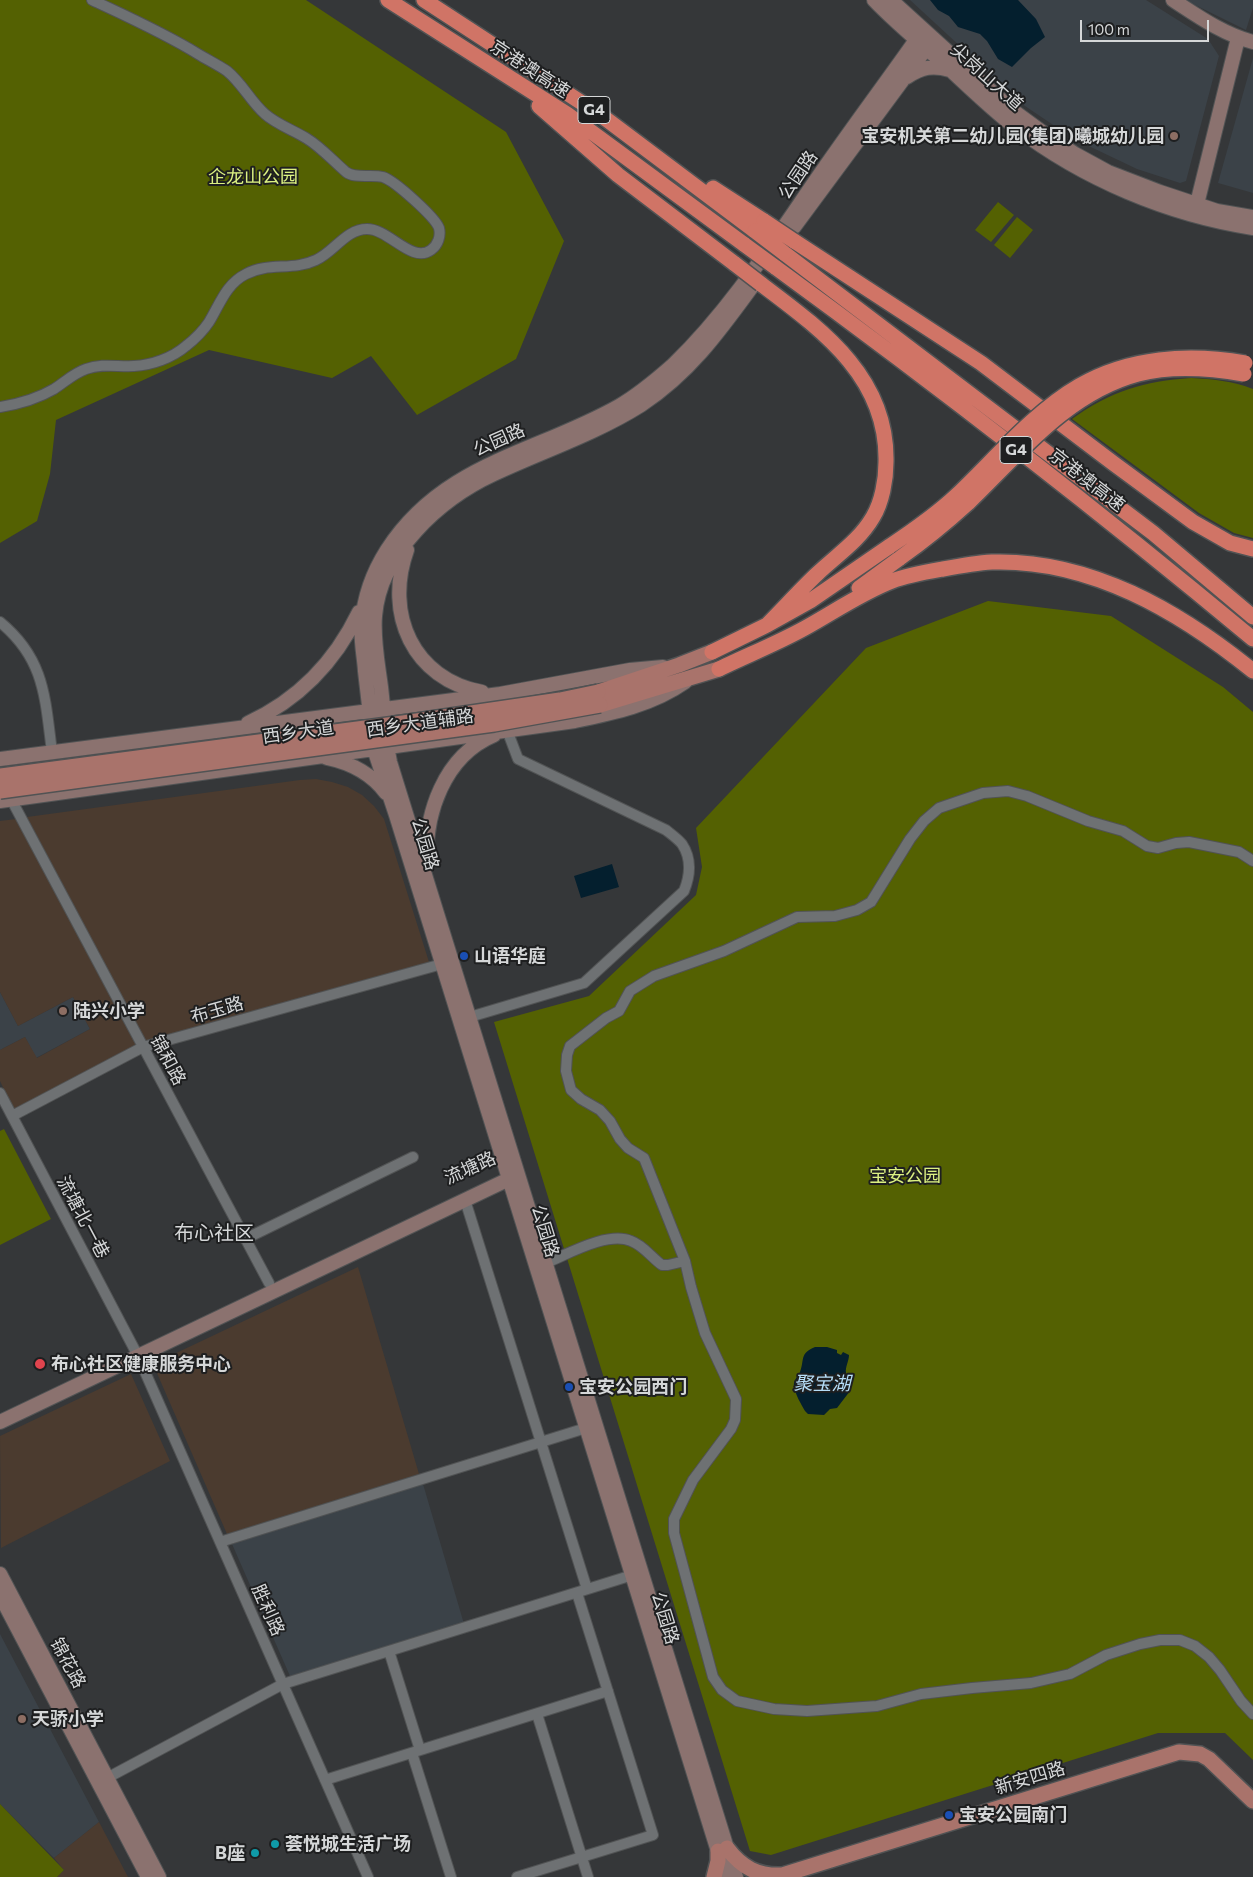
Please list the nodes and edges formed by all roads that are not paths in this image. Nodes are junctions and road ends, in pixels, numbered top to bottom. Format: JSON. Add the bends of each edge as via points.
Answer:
{"nodes":[{"id":1,"x":92,"y":0,"type":"edge"},
{"id":2,"x":388,"y":0,"type":"edge"},
{"id":3,"x":424,"y":0,"type":"edge"},
{"id":4,"x":874,"y":0,"type":"edge"},
{"id":5,"x":891,"y":0,"type":"edge"},
{"id":6,"x":1173,"y":0,"type":"edge"},
{"id":7,"x":892,"y":19,"type":"junction"},
{"id":8,"x":1238,"y":38,"type":"junction"},
{"id":9,"x":925,"y":39,"type":"junction"},
{"id":10,"x":1253,"y":42,"type":"edge"},
{"id":11,"x":899,"y":63,"type":"junction"},
{"id":12,"x":950,"y":70,"type":"junction"},
{"id":13,"x":500,"y":72,"type":"junction"},
{"id":14,"x":904,"y":78,"type":"junction"},
{"id":15,"x":1195,"y":210,"type":"junction"},
{"id":16,"x":1253,"y":217,"type":"edge"},
{"id":17,"x":760,"y":226,"type":"junction"},
{"id":18,"x":1253,"y":228,"type":"edge"},
{"id":19,"x":1249,"y":370,"type":"edge"},
{"id":20,"x":0,"y":408,"type":"edge"},
{"id":21,"x":413,"y":535,"type":"junction"},
{"id":22,"x":1253,"y":549,"type":"edge"},
{"id":23,"x":364,"y":602,"type":"junction"},
{"id":24,"x":1253,"y":617,"type":"edge"},
{"id":25,"x":0,"y":622,"type":"edge"},
{"id":26,"x":767,"y":626,"type":"junction"},
{"id":27,"x":803,"y":629,"type":"junction"},
{"id":28,"x":1253,"y":638,"type":"edge"},
{"id":29,"x":712,"y":652,"type":"joint"},
{"id":30,"x":679,"y":665,"type":"junction"},
{"id":31,"x":719,"y":668,"type":"joint"},
{"id":32,"x":1253,"y":671,"type":"edge"},
{"id":33,"x":690,"y":678,"type":"junction"},
{"id":34,"x":500,"y":694,"type":"junction"},
{"id":35,"x":465,"y":698,"type":"junction"},
{"id":36,"x":599,"y":699,"type":"junction"},
{"id":37,"x":377,"y":710,"type":"junction"},
{"id":38,"x":285,"y":722,"type":"junction"},
{"id":39,"x":236,"y":728,"type":"junction"},
{"id":40,"x":507,"y":730,"type":"junction"},
{"id":41,"x":464,"y":736,"type":"junction"},
{"id":42,"x":381,"y":748,"type":"junction"},
{"id":43,"x":52,"y":752,"type":"junction"},
{"id":44,"x":303,"y":758,"type":"junction"},
{"id":45,"x":0,"y":759,"type":"edge"},
{"id":46,"x":0,"y":776,"type":"edge"},
{"id":47,"x":4,"y":797,"type":"edge"},
{"id":48,"x":391,"y":800,"type":"junction"},
{"id":49,"x":1253,"y":861,"type":"edge"},
{"id":50,"x":427,"y":881,"type":"junction"},
{"id":51,"x":442,"y":964,"type":"junction"},
{"id":52,"x":464,"y":1018,"type":"junction"},
{"id":53,"x":143,"y":1047,"type":"junction"},
{"id":54,"x":0,"y":1093,"type":"edge"},
{"id":55,"x":12,"y":1116,"type":"junction"},
{"id":56,"x":413,"y":1157,"type":"dead end"},
{"id":57,"x":511,"y":1173,"type":"junction"},
{"id":58,"x":465,"y":1200,"type":"junction"},
{"id":59,"x":245,"y":1239,"type":"junction"},
{"id":60,"x":685,"y":1262,"type":"junction"},
{"id":61,"x":546,"y":1263,"type":"junction"},
{"id":62,"x":269,"y":1284,"type":"junction"},
{"id":63,"x":136,"y":1352,"type":"junction"},
{"id":64,"x":0,"y":1412,"type":"edge"},
{"id":65,"x":0,"y":1422,"type":"edge"},
{"id":66,"x":586,"y":1428,"type":"junction"},
{"id":67,"x":541,"y":1442,"type":"junction"},
{"id":68,"x":220,"y":1542,"type":"junction"},
{"id":69,"x":0,"y":1574,"type":"edge"},
{"id":70,"x":637,"y":1574,"type":"junction"},
{"id":71,"x":582,"y":1591,"type":"junction"},
{"id":72,"x":0,"y":1595,"type":"edge"},
{"id":73,"x":389,"y":1651,"type":"junction"},
{"id":74,"x":283,"y":1684,"type":"junction"},
{"id":75,"x":608,"y":1692,"type":"junction"},
{"id":76,"x":537,"y":1714,"type":"junction"},
{"id":77,"x":1253,"y":1714,"type":"edge"},
{"id":78,"x":416,"y":1751,"type":"junction"},
{"id":79,"x":107,"y":1778,"type":"junction"},
{"id":80,"x":325,"y":1780,"type":"junction"},
{"id":81,"x":1253,"y":1801,"type":"edge"},
{"id":82,"x":1253,"y":1814,"type":"edge"},
{"id":83,"x":723,"y":1850,"type":"junction"},
{"id":84,"x":582,"y":1857,"type":"junction"},
{"id":85,"x":779,"y":1876,"type":"edge"},
{"id":86,"x":148,"y":1877,"type":"edge"},
{"id":87,"x":159,"y":1877,"type":"edge"},
{"id":88,"x":368,"y":1877,"type":"edge"},
{"id":89,"x":451,"y":1877,"type":"edge"},
{"id":90,"x":517,"y":1877,"type":"edge"},
{"id":91,"x":588,"y":1877,"type":"edge"},
{"id":92,"x":714,"y":1877,"type":"edge"},
{"id":93,"x":726,"y":1877,"type":"edge"},
{"id":94,"x":736,"y":1877,"type":"edge"},
{"id":95,"x":808,"y":1877,"type":"edge"}],
"edges":[{"from":1,"to":20,"type":"street","via":[[164,33],[228,72],[265,115],[309,140],[350,174],[385,178],[397,185],[433,220],[440,236],[431,250],[414,253],[378,230],[366,229],[345,237],[326,255],[314,261],[258,268],[233,283],[198,336],[170,357],[136,366],[86,368],[35,398]]},
{"from":2,"to":13,"type":"highway","name":"京港澳高速","number":"G4"},
{"from":3,"to":17,"type":"highway","name":"京港澳高速","number":"G4","via":[[602,116]]},
{"from":4,"to":7,"type":"main road","name":"尖岗山大道"},
{"from":5,"to":9,"type":"main road","name":"尖岗山大道"},
{"from":6,"to":8,"type":"main road"},
{"from":7,"to":9,"type":"main road","name":"尖岗山大道"},
{"from":7,"to":11,"type":"main road","via":[[901,40]]},
{"from":8,"to":10,"type":"main road"},
{"from":8,"to":15,"type":"main road"},
{"from":9,"to":11,"type":"main road","name":"公园路"},
{"from":9,"to":12,"type":"main road","name":"尖岗山大道"},
{"from":9,"to":14,"type":"main road","name":"公园路"},
{"from":9,"to":15,"type":"main road","name":"尖岗山大道","via":[[1012,110],[1063,146],[1108,172]]},
{"from":11,"to":23,"type":"main road","name":"公园路","via":[[740,288],[681,357],[650,385],[619,406],[478,470],[433,498],[392,543],[374,575]]},
{"from":12,"to":14,"type":"main road","via":[[928,67]]},
{"from":12,"to":15,"type":"main road","name":"尖岗山大道","via":[[1015,127],[1063,159],[1118,188]]},
{"from":13,"to":26,"type":"highway","bridge":true,"via":[[618,175],[806,318],[849,359],[875,401],[886,451],[886,472],[874,516],[859,537],[817,574]]},
{"from":13,"to":28,"type":"highway","name":"京港澳高速","number":"G4","bridge":true,"via":[[566,114],[869,336],[1142,546]]},
{"from":14,"to":21,"type":"main road","name":"公园路","via":[[729,321],[681,374],[617,419],[470,486],[441,507]]},
{"from":15,"to":16,"type":"main road","name":"尖岗山大道"},
{"from":15,"to":18,"type":"main road","name":"尖岗山大道"},
{"from":17,"to":22,"type":"highway","bridge":true,"via":[[794,241],[981,363],[1193,522],[1230,544]]},
{"from":17,"to":24,"type":"highway","name":"京港澳高速","number":"G4","bridge":true,"via":[[784,253],[1153,533]]},
{"from":19,"to":26,"type":"highway","bridge":true,"via":[[1219,358],[1189,357],[1134,365],[1079,386],[1012,440],[935,514],[810,601]]},
{"from":19,"to":27,"type":"highway","bridge":true,"via":[[1191,368],[1138,374],[1085,397],[1023,448],[936,532]]},
{"from":21,"to":34,"type":"main road","via":[[403,564],[399,592],[402,620],[412,644],[428,667],[440,677],[469,690]]},
{"from":21,"to":37,"type":"main road","name":"公园路","via":[[391,568],[376,606]]},
{"from":23,"to":37,"type":"main road","name":"公园路","via":[[361,636]]},
{"from":23,"to":39,"type":"main road","via":[[340,646],[310,681],[282,705]]},
{"from":25,"to":43,"type":"street","via":[[23,644],[37,669]]},
{"from":26,"to":29,"type":"highway"},
{"from":27,"to":31,"type":"highway"},
{"from":27,"to":32,"type":"highway","via":[[894,580],[962,565],[992,562],[1025,564],[1082,575],[1144,598],[1201,631]]},
{"from":29,"to":30,"type":"main road"},
{"from":30,"to":34,"type":"main road","name":"西乡大道辅路","via":[[630,670]]},
{"from":30,"to":36,"type":"main road"},
{"from":31,"to":33,"type":"main road"},
{"from":33,"to":36,"type":"main road"},
{"from":33,"to":40,"type":"main road","name":"西乡大道辅路","via":[[673,690],[630,709]]},
{"from":34,"to":35,"type":"main road","name":"西乡大道辅路"},
{"from":35,"to":37,"type":"main road","name":"西乡大道辅路"},
{"from":35,"to":41,"type":"main road","via":[[454,702],[447,715],[450,729]]},
{"from":36,"to":46,"type":"main road","name":"西乡大道","bridge":true,"via":[[560,700]]},
{"from":36,"to":47,"type":"main road","name":"西乡大道","bridge":true,"via":[[494,724]]},
{"from":37,"to":38,"type":"main road","name":"西乡大道辅路"},
{"from":37,"to":42,"type":"main road","name":"公园路"},
{"from":38,"to":39,"type":"main road","name":"西乡大道辅路"},
{"from":38,"to":44,"type":"main road","via":[[300,728],[305,738]]},
{"from":39,"to":43,"type":"main road","name":"西乡大道辅路"},
{"from":40,"to":41,"type":"main road","name":"西乡大道辅路"},
{"from":40,"to":50,"type":"main road","via":[[490,737],[461,758],[440,789],[428,833]]},
{"from":40,"to":52,"type":"street","via":[[518,759],[666,830],[682,844],[690,878],[684,892],[584,983]]},
{"from":41,"to":42,"type":"main road","name":"西乡大道辅路"},
{"from":42,"to":44,"type":"main road","name":"西乡大道辅路"},
{"from":42,"to":48,"type":"main road","name":"公园路"},
{"from":42,"to":50,"type":"main road","name":"公园路","via":[[390,762]]},
{"from":43,"to":45,"type":"main road","name":"西乡大道辅路"},
{"from":44,"to":47,"type":"main road","name":"西乡大道辅路"},
{"from":44,"to":48,"type":"main road","via":[[324,758],[353,765],[380,785]]},
{"from":47,"to":53,"type":"street","name":"锦和路"},
{"from":48,"to":51,"type":"main road","name":"公园路"},
{"from":49,"to":60,"type":"street","via":[[1238,852],[1189,842],[1158,848],[1147,846],[1123,831],[1088,821],[1027,796],[1008,791],[983,793],[938,808],[910,840],[871,902],[857,910],[835,916],[797,917],[724,951],[654,976],[630,991],[619,1011],[570,1046],[566,1071],[571,1090],[600,1110],[628,1148],[644,1158]]},
{"from":50,"to":52,"type":"main road","name":"公园路"},
{"from":51,"to":52,"type":"main road","name":"公园路"},
{"from":51,"to":53,"type":"street","name":"布玉路"},
{"from":52,"to":57,"type":"main road","name":"公园路"},
{"from":53,"to":55,"type":"street","name":"布玉路"},
{"from":53,"to":59,"type":"street","name":"锦和路"},
{"from":54,"to":55,"type":"street","name":"流塘北一巷"},
{"from":55,"to":63,"type":"street","name":"流塘北一巷"},
{"from":56,"to":59,"type":"street"},
{"from":57,"to":58,"type":"main road","name":"流塘路"},
{"from":57,"to":61,"type":"main road","name":"公园路"},
{"from":57,"to":62,"type":"main road","name":"流塘路"},
{"from":57,"to":66,"type":"main road","name":"公园路"},
{"from":58,"to":63,"type":"main road","name":"流塘路"},
{"from":58,"to":67,"type":"street"},
{"from":59,"to":62,"type":"street","name":"锦和路"},
{"from":60,"to":61,"type":"street","via":[[662,1265],[633,1241],[610,1239]]},
{"from":60,"to":77,"type":"street","via":[[705,1333],[736,1399],[735,1420],[694,1480],[674,1519],[674,1533],[713,1677],[722,1690],[738,1701],[774,1709],[877,1706],[921,1694],[1031,1683],[1070,1674],[1106,1655],[1140,1644],[1180,1640],[1209,1657]]},
{"from":61,"to":70,"type":"main road","name":"公园路"},
{"from":62,"to":63,"type":"main road","name":"流塘路"},
{"from":63,"to":64,"type":"main road","name":"流塘路"},
{"from":63,"to":65,"type":"main road","name":"流塘路"},
{"from":63,"to":68,"type":"street","name":"胜利路"},
{"from":66,"to":67,"type":"street"},
{"from":66,"to":70,"type":"main road","name":"公园路"},
{"from":67,"to":68,"type":"street"},
{"from":67,"to":71,"type":"street"},
{"from":68,"to":74,"type":"street","name":"胜利路"},
{"from":69,"to":79,"type":"main road","name":"锦花路"},
{"from":70,"to":71,"type":"street"},
{"from":70,"to":83,"type":"main road","name":"公园路"},
{"from":71,"to":73,"type":"street"},
{"from":71,"to":75,"type":"street"},
{"from":72,"to":86,"type":"main road","name":"锦花路"},
{"from":73,"to":74,"type":"street"},
{"from":73,"to":78,"type":"street"},
{"from":74,"to":79,"type":"street"},
{"from":74,"to":80,"type":"street","name":"胜利路"},
{"from":75,"to":76,"type":"street"},
{"from":75,"to":84,"type":"street","via":[[653,1835]]},
{"from":76,"to":78,"type":"street"},
{"from":76,"to":84,"type":"street"},
{"from":78,"to":80,"type":"street"},
{"from":78,"to":89,"type":"street"},
{"from":79,"to":87,"type":"main road","name":"锦花路"},
{"from":80,"to":88,"type":"street","name":"胜利路"},
{"from":81,"to":85,"type":"main road","name":"新安四路","via":[[1209,1759],[1200,1754],[1179,1752]]},
{"from":82,"to":95,"type":"main road","name":"新安四路","via":[[1204,1767],[1182,1761]]},
{"from":83,"to":85,"type":"main road","via":[[751,1871]]},
{"from":83,"to":92,"type":"main road"},
{"from":83,"to":93,"type":"main road","name":"公园路"},
{"from":83,"to":94,"type":"main road","name":"公园路"},
{"from":84,"to":90,"type":"street"},
{"from":84,"to":91,"type":"street"}]}
